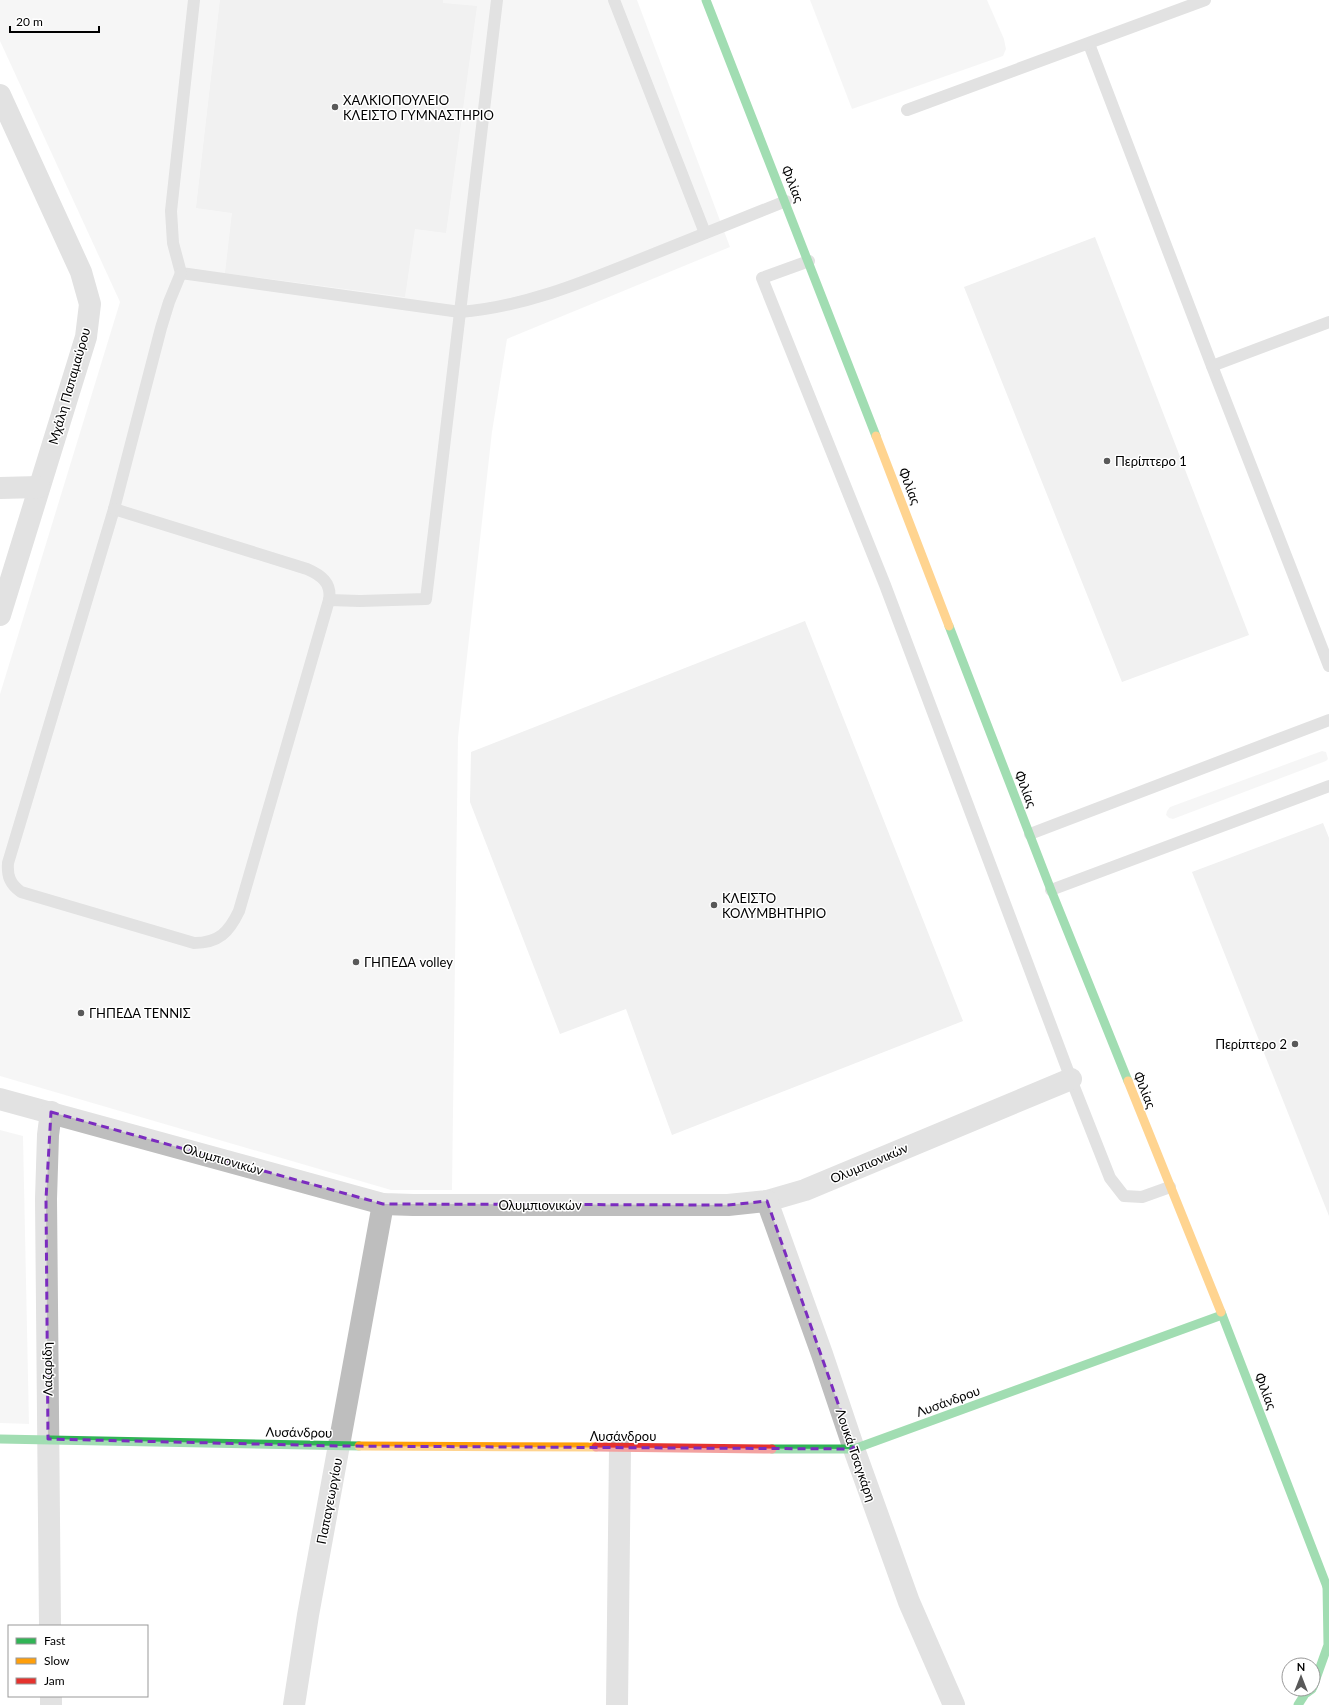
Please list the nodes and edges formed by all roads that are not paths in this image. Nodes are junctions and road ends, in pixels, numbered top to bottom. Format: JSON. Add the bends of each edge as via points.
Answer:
{"nodes":[{"id":1,"x":194,"y":0,"type":"edge"},
{"id":2,"x":496,"y":0,"type":"edge"},
{"id":3,"x":614,"y":0,"type":"edge"},
{"id":4,"x":706,"y":0,"type":"edge"},
{"id":5,"x":1205,"y":0,"type":"edge"},
{"id":6,"x":1088,"y":44,"type":"junction"},
{"id":7,"x":0,"y":96,"type":"edge"},
{"id":8,"x":907,"y":110,"type":"dead end"},
{"id":9,"x":786,"y":202,"type":"junction"},
{"id":10,"x":705,"y":234,"type":"junction"},
{"id":11,"x":809,"y":260,"type":"junction"},
{"id":12,"x":181,"y":273,"type":"junction"},
{"id":13,"x":460,"y":312,"type":"junction"},
{"id":14,"x":1329,"y":322,"type":"edge"},
{"id":15,"x":1212,"y":366,"type":"junction"},
{"id":16,"x":0,"y":488,"type":"edge"},
{"id":17,"x":39,"y":488,"type":"junction"},
{"id":18,"x":114,"y":509,"type":"junction"},
{"id":19,"x":329,"y":600,"type":"junction"},
{"id":20,"x":0,"y":615,"type":"edge"},
{"id":21,"x":1329,"y":664,"type":"edge"},
{"id":22,"x":1329,"y":720,"type":"edge"},
{"id":23,"x":1329,"y":786,"type":"edge"},
{"id":24,"x":1030,"y":834,"type":"junction"},
{"id":25,"x":1051,"y":890,"type":"junction"},
{"id":26,"x":1071,"y":1079,"type":"junction"},
{"id":27,"x":0,"y":1099,"type":"edge"},
{"id":28,"x":51,"y":1112,"type":"junction"},
{"id":29,"x":1170,"y":1187,"type":"junction"},
{"id":30,"x":766,"y":1201,"type":"junction"},
{"id":31,"x":383,"y":1204,"type":"junction"},
{"id":32,"x":1222,"y":1315,"type":"junction"},
{"id":33,"x":0,"y":1439,"type":"edge"},
{"id":34,"x":48,"y":1440,"type":"junction"},
{"id":35,"x":340,"y":1446,"type":"junction"},
{"id":36,"x":620,"y":1449,"type":"junction"},
{"id":37,"x":854,"y":1449,"type":"junction"},
{"id":38,"x":1328,"y":1588,"type":"edge"},
{"id":39,"x":50,"y":1625,"type":"edge"},
{"id":40,"x":1321,"y":1667,"type":"edge"},
{"id":41,"x":1324,"y":1685,"type":"dead end"},
{"id":42,"x":1321,"y":1686,"type":"edge"},
{"id":43,"x":1299,"y":1703,"type":"edge"},
{"id":44,"x":294,"y":1705,"type":"edge"},
{"id":45,"x":617,"y":1705,"type":"edge"},
{"id":46,"x":954,"y":1705,"type":"edge"},
{"id":47,"x":1285,"y":1705,"type":"edge"}],
"edges":[{"from":1,"to":12,"type":"lane","via":[[171,211],[173,243]]},
{"from":2,"to":13,"type":"lane"},
{"from":3,"to":10,"type":"lane"},
{"from":4,"to":9,"type":"street","name":"Φιλίας"},
{"from":5,"to":6,"type":"lane"},
{"from":6,"to":8,"type":"lane"},
{"from":6,"to":15,"type":"lane"},
{"from":7,"to":17,"type":"street","name":"Μχάλη Παπαμαύρου","via":[[81,272],[90,304],[86,337]]},
{"from":9,"to":10,"type":"lane"},
{"from":9,"to":11,"type":"street","name":"Φιλίας"},
{"from":10,"to":13,"type":"lane","via":[[545,296],[502,307]]},
{"from":11,"to":24,"type":"street","name":"Φιλίας"},
{"from":11,"to":26,"type":"lane","via":[[762,278],[885,585]]},
{"from":12,"to":13,"type":"lane"},
{"from":12,"to":18,"type":"lane","via":[[161,328]]},
{"from":13,"to":19,"type":"lane","via":[[426,599]]},
{"from":14,"to":15,"type":"lane"},
{"from":15,"to":21,"type":"lane"},
{"from":16,"to":17,"type":"street"},
{"from":17,"to":20,"type":"street","name":"Μχάλη Παπαμαύρου"},
{"from":18,"to":19,"type":"lane","via":[[307,569],[320,575],[327,582],[330,590]]},
{"from":18,"to":19,"type":"lane","via":[[8,863],[9,879],[21,892],[194,943],[210,942],[227,932],[239,911]]},
{"from":22,"to":24,"type":"lane"},
{"from":23,"to":25,"type":"lane"},
{"from":24,"to":25,"type":"street","name":"Φιλίας"},
{"from":25,"to":29,"type":"street","name":"Φιλίας"},
{"from":26,"to":29,"type":"lane","via":[[1110,1178],[1124,1196],[1142,1197]]},
{"from":26,"to":30,"type":"street","name":"Ολυμπιονικών","via":[[805,1190]]},
{"from":27,"to":28,"type":"street","name":"Ολυμπιονικών"},
{"from":28,"to":31,"type":"street","name":"Ολυμπιονικών"},
{"from":28,"to":34,"type":"street","name":"Λαζαρίδη","via":[[46,1199]]},
{"from":29,"to":32,"type":"street","name":"Φιλίας"},
{"from":30,"to":31,"type":"street","name":"Ολυμπιονικών","via":[[728,1205]]},
{"from":30,"to":37,"type":"street","name":"Λουκά Τσαγκάρη"},
{"from":31,"to":35,"type":"street","name":"Παπαγεωργίου"},
{"from":32,"to":37,"type":"street","name":"Λυσάνδρου"},
{"from":32,"to":38,"type":"street","name":"Φιλίας"},
{"from":33,"to":34,"type":"street","name":"Λυσάνδρου"},
{"from":34,"to":35,"type":"street","name":"Λυσάνδρου"},
{"from":34,"to":39,"type":"street","name":"Λαζαρίδη"},
{"from":35,"to":36,"type":"street","name":"Λυσάνδρου"},
{"from":35,"to":44,"type":"street","name":"Παπαγεωργίου"},
{"from":36,"to":37,"type":"street","name":"Λυσάνδρου"},
{"from":36,"to":45,"type":"street"},
{"from":37,"to":46,"type":"street","name":"Λουκά Τσαγκάρη","via":[[909,1602]]},
{"from":38,"to":40,"type":"street","name":"Φιλίας","via":[[1328,1644]]},
{"from":41,"to":42,"type":"street"},
{"from":43,"to":47,"type":"street"}]}
